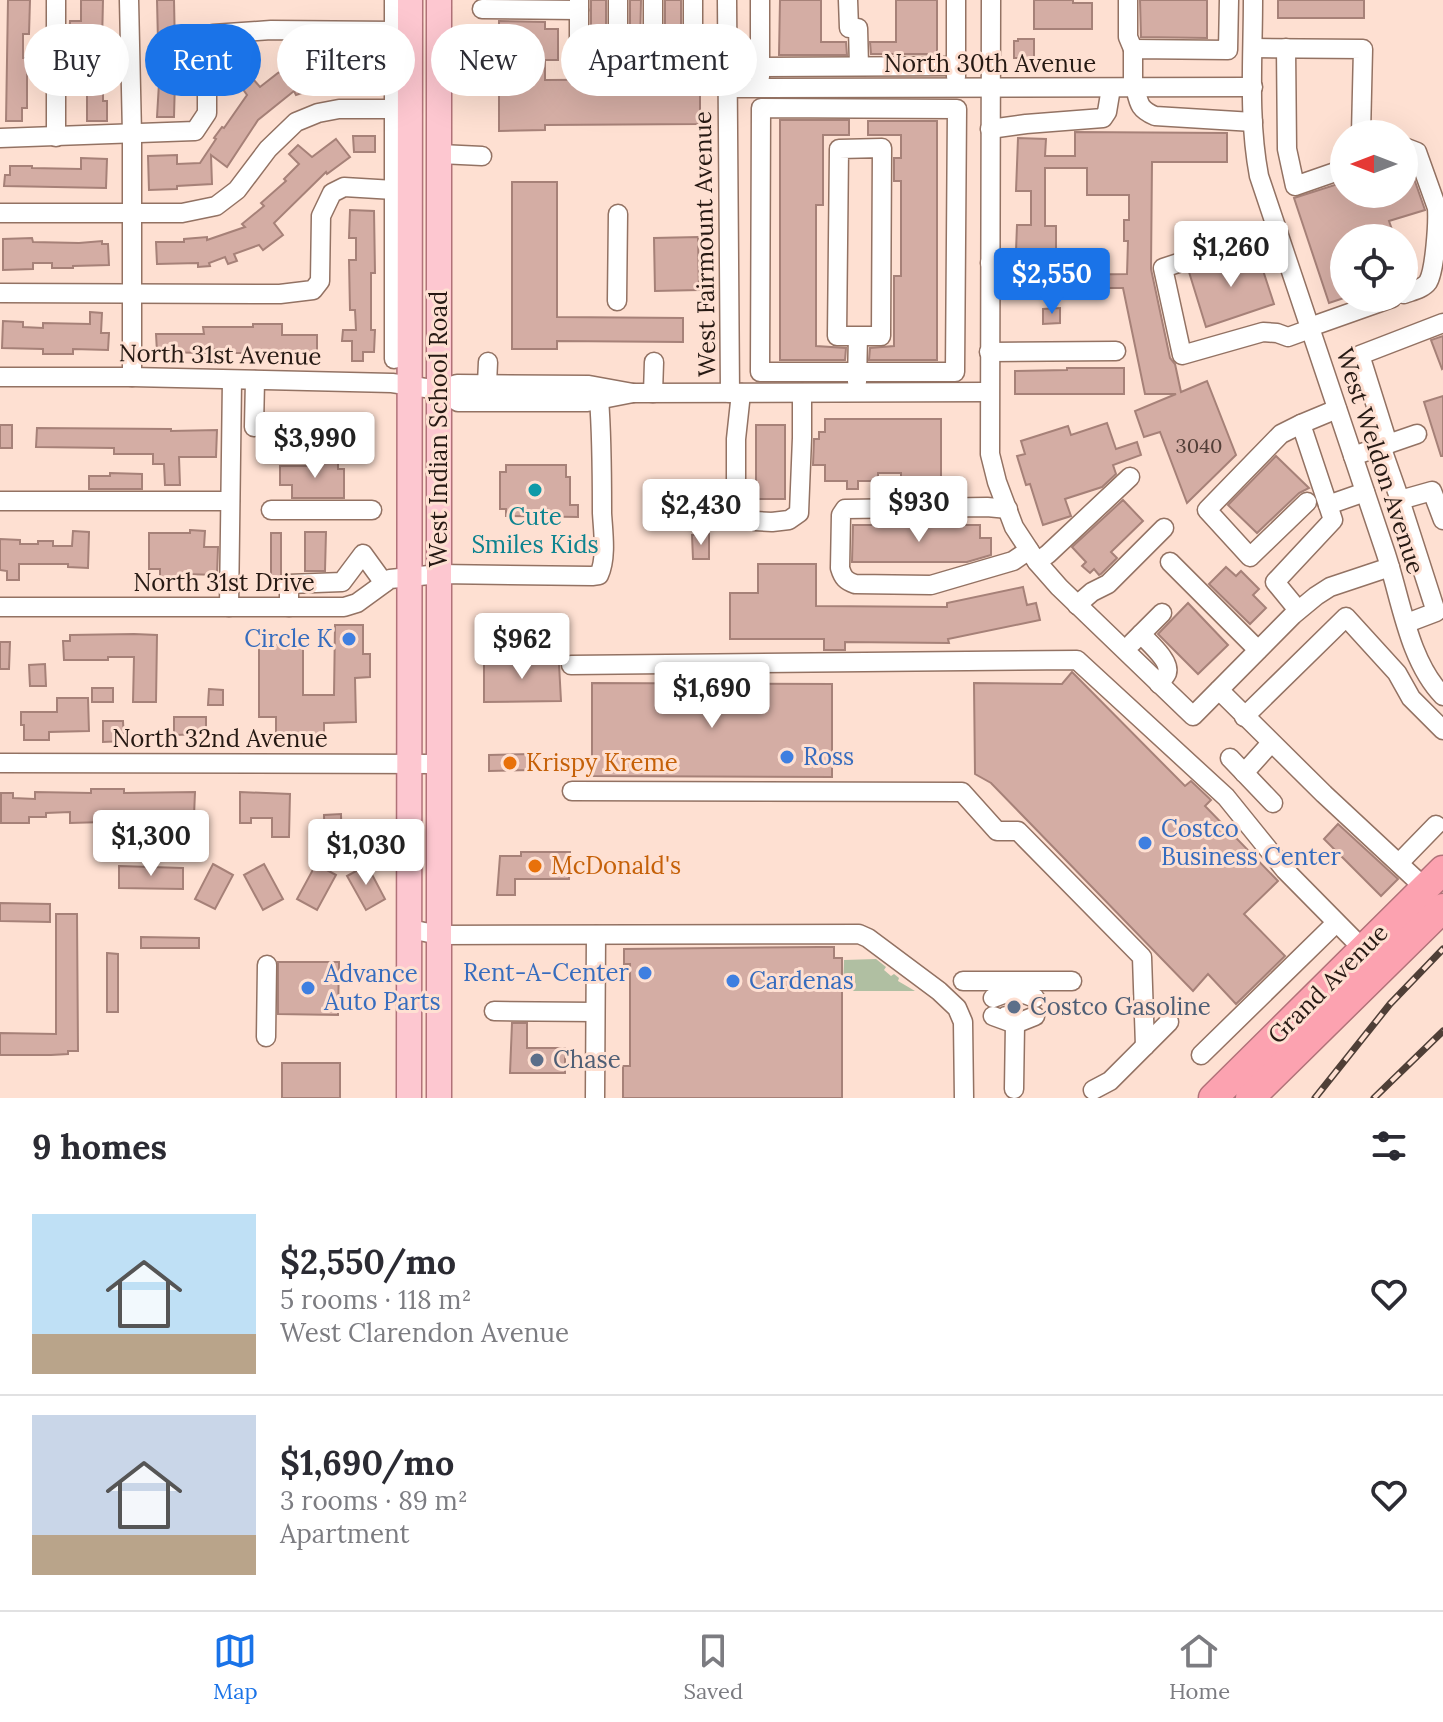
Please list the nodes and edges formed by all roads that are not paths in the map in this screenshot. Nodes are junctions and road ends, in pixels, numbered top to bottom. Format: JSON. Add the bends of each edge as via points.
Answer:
{"nodes":[{"id":1,"x":56,"y":0,"type":"edge"},
{"id":2,"x":129,"y":0,"type":"edge"},
{"id":3,"x":394,"y":0,"type":"edge"},
{"id":4,"x":410,"y":0,"type":"edge"},
{"id":5,"x":439,"y":0,"type":"edge"},
{"id":6,"x":618,"y":0,"type":"edge"},
{"id":7,"x":653,"y":0,"type":"edge"},
{"id":8,"x":693,"y":0,"type":"edge"},
{"id":9,"x":727,"y":0,"type":"edge"},
{"id":10,"x":760,"y":0,"type":"edge"},
{"id":11,"x":848,"y":0,"type":"edge"},
{"id":12,"x":956,"y":0,"type":"edge"},
{"id":13,"x":991,"y":0,"type":"edge"},
{"id":14,"x":1128,"y":0,"type":"edge"},
{"id":15,"x":1229,"y":0,"type":"edge"},
{"id":16,"x":1253,"y":0,"type":"edge"},
{"id":17,"x":506,"y":5,"type":"edge"},
{"id":18,"x":544,"y":5,"type":"edge"},
{"id":19,"x":579,"y":5,"type":"edge"},
{"id":20,"x":482,"y":9,"type":"dead end"},
{"id":21,"x":395,"y":24,"type":"edge"},
{"id":22,"x":618,"y":24,"type":"edge"},
{"id":23,"x":653,"y":24,"type":"edge"},
{"id":24,"x":693,"y":24,"type":"edge"},
{"id":25,"x":727,"y":24,"type":"edge"},
{"id":26,"x":277,"y":30,"type":"edge"},
{"id":27,"x":1253,"y":48,"type":"junction"},
{"id":28,"x":1286,"y":48,"type":"junction"},
{"id":29,"x":1133,"y":49,"type":"junction"},
{"id":30,"x":859,"y":66,"type":"junction"},
{"id":31,"x":956,"y":66,"type":"junction"},
{"id":32,"x":760,"y":67,"type":"junction"},
{"id":33,"x":1134,"y":87,"type":"junction"},
{"id":34,"x":1253,"y":87,"type":"junction"},
{"id":35,"x":760,"y":88,"type":"junction"},
{"id":36,"x":956,"y":88,"type":"junction"},
{"id":37,"x":991,"y":88,"type":"junction"},
{"id":38,"x":1111,"y":88,"type":"junction"},
{"id":39,"x":401,"y":96,"type":"edge"},
{"id":40,"x":728,"y":96,"type":"edge"},
{"id":41,"x":761,"y":108,"type":"junction"},
{"id":42,"x":402,"y":109,"type":"junction"},
{"id":43,"x":1361,"y":120,"type":"edge"},
{"id":44,"x":1253,"y":122,"type":"junction"},
{"id":45,"x":990,"y":129,"type":"junction"},
{"id":46,"x":132,"y":134,"type":"junction"},
{"id":47,"x":56,"y":137,"type":"junction"},
{"id":48,"x":0,"y":138,"type":"edge"},
{"id":49,"x":440,"y":154,"type":"junction"},
{"id":50,"x":1418,"y":155,"type":"edge"},
{"id":51,"x":482,"y":156,"type":"dead end"},
{"id":52,"x":1330,"y":174,"type":"edge"},
{"id":53,"x":394,"y":190,"type":"junction"},
{"id":54,"x":0,"y":213,"type":"edge"},
{"id":55,"x":133,"y":214,"type":"junction"},
{"id":56,"x":618,"y":214,"type":"dead end"},
{"id":57,"x":1278,"y":232,"type":"junction"},
{"id":58,"x":990,"y":263,"type":"junction"},
{"id":59,"x":1095,"y":263,"type":"dead end"},
{"id":60,"x":1418,"y":288,"type":"edge"},
{"id":61,"x":0,"y":293,"type":"edge"},
{"id":62,"x":132,"y":294,"type":"junction"},
{"id":63,"x":617,"y":301,"type":"dead end"},
{"id":64,"x":1354,"y":312,"type":"edge"},
{"id":65,"x":1443,"y":323,"type":"edge"},
{"id":66,"x":1310,"y":328,"type":"junction"},
{"id":67,"x":858,"y":336,"type":"junction"},
{"id":68,"x":1116,"y":351,"type":"dead end"},
{"id":69,"x":989,"y":352,"type":"junction"},
{"id":70,"x":394,"y":359,"type":"dead end"},
{"id":71,"x":488,"y":362,"type":"dead end"},
{"id":72,"x":654,"y":362,"type":"dead end"},
{"id":73,"x":760,"y":372,"type":"junction"},
{"id":74,"x":947,"y":372,"type":"junction"},
{"id":75,"x":857,"y":373,"type":"junction"},
{"id":76,"x":0,"y":377,"type":"edge"},
{"id":77,"x":132,"y":377,"type":"junction"},
{"id":78,"x":232,"y":380,"type":"junction"},
{"id":79,"x":255,"y":380,"type":"junction"},
{"id":80,"x":487,"y":384,"type":"junction"},
{"id":81,"x":410,"y":386,"type":"junction"},
{"id":82,"x":439,"y":390,"type":"junction"},
{"id":83,"x":856,"y":392,"type":"junction"},
{"id":84,"x":947,"y":392,"type":"junction"},
{"id":85,"x":989,"y":392,"type":"junction"},
{"id":86,"x":633,"y":393,"type":"junction"},
{"id":87,"x":653,"y":393,"type":"junction"},
{"id":88,"x":736,"y":393,"type":"junction"},
{"id":89,"x":761,"y":393,"type":"junction"},
{"id":90,"x":802,"y":393,"type":"junction"},
{"id":91,"x":599,"y":399,"type":"junction"},
{"id":92,"x":1337,"y":409,"type":"junction"},
{"id":93,"x":1301,"y":424,"type":"junction"},
{"id":94,"x":254,"y":427,"type":"dead end"},
{"id":95,"x":1417,"y":434,"type":"dead end"},
{"id":96,"x":1384,"y":445,"type":"junction"},
{"id":97,"x":1353,"y":456,"type":"junction"},
{"id":98,"x":1130,"y":477,"type":"dead end"},
{"id":99,"x":1365,"y":492,"type":"junction"},
{"id":100,"x":1400,"y":500,"type":"junction"},
{"id":101,"x":0,"y":501,"type":"edge"},
{"id":102,"x":230,"y":501,"type":"junction"},
{"id":103,"x":1307,"y":502,"type":"dead end"},
{"id":104,"x":1328,"y":505,"type":"junction"},
{"id":105,"x":1008,"y":509,"type":"junction"},
{"id":106,"x":271,"y":510,"type":"dead end"},
{"id":107,"x":372,"y":510,"type":"dead end"},
{"id":108,"x":1443,"y":520,"type":"edge"},
{"id":109,"x":1164,"y":528,"type":"dead end"},
{"id":110,"x":1033,"y":556,"type":"junction"},
{"id":111,"x":1170,"y":562,"type":"dead end"},
{"id":112,"x":1390,"y":567,"type":"junction"},
{"id":113,"x":439,"y":574,"type":"junction"},
{"id":114,"x":410,"y":577,"type":"junction"},
{"id":115,"x":384,"y":583,"type":"junction"},
{"id":116,"x":1077,"y":605,"type":"junction"},
{"id":117,"x":0,"y":607,"type":"edge"},
{"id":118,"x":229,"y":607,"type":"junction"},
{"id":119,"x":289,"y":607,"type":"junction"},
{"id":120,"x":1298,"y":610,"type":"junction"},
{"id":121,"x":1440,"y":611,"type":"edge"},
{"id":122,"x":1162,"y":613,"type":"dead end"},
{"id":123,"x":1407,"y":623,"type":"junction"},
{"id":124,"x":1141,"y":634,"type":"junction"},
{"id":125,"x":1124,"y":650,"type":"junction"},
{"id":126,"x":1258,"y":650,"type":"junction"},
{"id":127,"x":1415,"y":651,"type":"junction"},
{"id":128,"x":1383,"y":658,"type":"junction"},
{"id":129,"x":571,"y":665,"type":"dead end"},
{"id":130,"x":1159,"y":684,"type":"junction"},
{"id":131,"x":1219,"y":690,"type":"junction"},
{"id":132,"x":1443,"y":696,"type":"edge"},
{"id":133,"x":1244,"y":717,"type":"junction"},
{"id":134,"x":1443,"y":730,"type":"edge"},
{"id":135,"x":1271,"y":743,"type":"junction"},
{"id":136,"x":1230,"y":758,"type":"dead end"},
{"id":137,"x":0,"y":763,"type":"edge"},
{"id":138,"x":410,"y":763,"type":"junction"},
{"id":139,"x":439,"y":764,"type":"junction"},
{"id":140,"x":1244,"y":773,"type":"junction"},
{"id":141,"x":572,"y":791,"type":"dead end"},
{"id":142,"x":1273,"y":803,"type":"dead end"},
{"id":143,"x":1436,"y":825,"type":"dead end"},
{"id":144,"x":1399,"y":863,"type":"junction"},
{"id":145,"x":1437,"y":888,"type":"edge"},
{"id":146,"x":1336,"y":923,"type":"junction"},
{"id":147,"x":410,"y":929,"type":"junction"},
{"id":148,"x":439,"y":935,"type":"junction"},
{"id":149,"x":596,"y":935,"type":"junction"},
{"id":150,"x":1363,"y":949,"type":"junction"},
{"id":151,"x":267,"y":965,"type":"dead end"},
{"id":152,"x":963,"y":981,"type":"dead end"},
{"id":153,"x":1072,"y":981,"type":"dead end"},
{"id":154,"x":1015,"y":1005,"type":"junction"},
{"id":155,"x":494,"y":1011,"type":"dead end"},
{"id":156,"x":595,"y":1012,"type":"junction"},
{"id":157,"x":1169,"y":1022,"type":"dead end"},
{"id":158,"x":266,"y":1037,"type":"dead end"},
{"id":159,"x":1145,"y":1046,"type":"junction"},
{"id":160,"x":1201,"y":1055,"type":"dead end"},
{"id":161,"x":1014,"y":1089,"type":"dead end"},
{"id":162,"x":1093,"y":1090,"type":"dead end"},
{"id":163,"x":409,"y":1098,"type":"edge"},
{"id":164,"x":439,"y":1098,"type":"edge"},
{"id":165,"x":595,"y":1098,"type":"edge"},
{"id":166,"x":964,"y":1098,"type":"edge"},
{"id":167,"x":1213,"y":1098,"type":"edge"},
{"id":168,"x":1250,"y":1098,"type":"edge"}],
"edges":[{"from":1,"to":47,"type":"street"},
{"from":2,"to":46,"type":"street"},
{"from":3,"to":21,"type":"street","name":"West Indian School Road"},
{"from":4,"to":42,"type":"main road","name":"West Indian School Road"},
{"from":5,"to":49,"type":"main road","name":"West Indian School Road"},
{"from":6,"to":22,"type":"street"},
{"from":7,"to":23,"type":"street"},
{"from":8,"to":24,"type":"street"},
{"from":9,"to":25,"type":"street","name":"West Fairmount Avenue"},
{"from":10,"to":32,"type":"street"},
{"from":11,"to":30,"type":"street","via":[[849,28],[858,28]]},
{"from":12,"to":31,"type":"street"},
{"from":13,"to":37,"type":"street"},
{"from":14,"to":29,"type":"street"},
{"from":15,"to":29,"type":"street","via":[[1228,50]]},
{"from":16,"to":27,"type":"street","name":"West Weldon Avenue"},
{"from":17,"to":18,"type":"street"},
{"from":17,"to":20,"type":"street"},
{"from":18,"to":19,"type":"street"},
{"from":26,"to":46,"type":"street","via":[[213,34],[207,44],[207,113],[195,131]]},
{"from":27,"to":28,"type":"street"},
{"from":27,"to":34,"type":"street","name":"West Weldon Avenue"},
{"from":28,"to":43,"type":"street","via":[[1363,49]]},
{"from":28,"to":52,"type":"street","via":[[1287,149],[1295,186]]},
{"from":29,"to":33,"type":"street"},
{"from":30,"to":31,"type":"street"},
{"from":30,"to":32,"type":"street"},
{"from":31,"to":36,"type":"street"},
{"from":32,"to":35,"type":"street"},
{"from":33,"to":34,"type":"street","name":"North 30th Avenue"},
{"from":33,"to":38,"type":"street","name":"North 30th Avenue"},
{"from":33,"to":44,"type":"street","via":[[1144,112],[1155,116]]},
{"from":34,"to":44,"type":"street","name":"West Weldon Avenue"},
{"from":35,"to":36,"type":"street","name":"North 30th Avenue"},
{"from":35,"to":41,"type":"street"},
{"from":36,"to":37,"type":"street","name":"North 30th Avenue"},
{"from":37,"to":38,"type":"street","name":"North 30th Avenue"},
{"from":37,"to":45,"type":"street"},
{"from":38,"to":45,"type":"street","via":[[1103,118]]},
{"from":39,"to":42,"type":"street","name":"West Indian School Road"},
{"from":40,"to":88,"type":"street","name":"West Fairmount Avenue"},
{"from":41,"to":73,"type":"street"},
{"from":41,"to":74,"type":"street","via":[[957,109],[955,372]]},
{"from":42,"to":53,"type":"street","name":"West Indian School Road"},
{"from":42,"to":55,"type":"street","via":[[318,113],[296,122],[237,190],[216,206]]},
{"from":42,"to":81,"type":"main road","name":"West Indian School Road"},
{"from":44,"to":57,"type":"street","name":"West Weldon Avenue","via":[[1259,176]]},
{"from":45,"to":58,"type":"street"},
{"from":46,"to":47,"type":"street"},
{"from":46,"to":55,"type":"street"},
{"from":47,"to":48,"type":"street"},
{"from":49,"to":51,"type":"street"},
{"from":49,"to":82,"type":"main road","name":"West Indian School Road"},
{"from":50,"to":60,"type":"street","via":[[1438,217],[1428,282]]},
{"from":53,"to":62,"type":"street","via":[[344,187],[332,193],[321,216],[320,281],[313,290]]},
{"from":53,"to":70,"type":"street","name":"West Indian School Road"},
{"from":54,"to":55,"type":"street"},
{"from":55,"to":62,"type":"street"},
{"from":56,"to":63,"type":"street"},
{"from":57,"to":66,"type":"street","name":"West Weldon Avenue"},
{"from":57,"to":66,"type":"street","via":[[1163,268],[1182,355],[1263,332],[1288,337]]},
{"from":58,"to":59,"type":"street"},
{"from":58,"to":69,"type":"street"},
{"from":61,"to":62,"type":"street"},
{"from":62,"to":77,"type":"street"},
{"from":64,"to":66,"type":"street"},
{"from":65,"to":96,"type":"street","via":[[1360,355]]},
{"from":66,"to":92,"type":"street","name":"West Weldon Avenue"},
{"from":67,"to":67,"type":"street","via":[[837,336],[839,149],[882,148],[881,336]]},
{"from":67,"to":75,"type":"street"},
{"from":68,"to":69,"type":"street"},
{"from":69,"to":85,"type":"street"},
{"from":71,"to":80,"type":"street"},
{"from":72,"to":87,"type":"street"},
{"from":73,"to":75,"type":"street"},
{"from":73,"to":89,"type":"street"},
{"from":74,"to":75,"type":"street"},
{"from":74,"to":84,"type":"street"},
{"from":75,"to":83,"type":"street"},
{"from":76,"to":77,"type":"street","name":"North 31st Avenue"},
{"from":77,"to":78,"type":"street","name":"North 31st Avenue"},
{"from":78,"to":79,"type":"street","name":"North 31st Avenue"},
{"from":78,"to":102,"type":"street"},
{"from":79,"to":81,"type":"street","name":"North 31st Avenue"},
{"from":79,"to":94,"type":"street"},
{"from":80,"to":82,"type":"street","name":"North 31st Avenue"},
{"from":80,"to":86,"type":"street","name":"North 31st Avenue","via":[[589,385]]},
{"from":81,"to":82,"type":"street","name":"North 31st Avenue"},
{"from":81,"to":114,"type":"main road","name":"West Indian School Road"},
{"from":82,"to":91,"type":"street","name":"North 31st Avenue","via":[[458,402]]},
{"from":82,"to":113,"type":"main road","name":"West Indian School Road"},
{"from":83,"to":84,"type":"street","name":"North 31st Avenue"},
{"from":83,"to":90,"type":"street","name":"North 31st Avenue"},
{"from":84,"to":85,"type":"street","name":"North 31st Avenue"},
{"from":85,"to":105,"type":"street","via":[[990,454]]},
{"from":86,"to":87,"type":"street","name":"North 31st Avenue"},
{"from":86,"to":91,"type":"street","name":"North 31st Avenue"},
{"from":87,"to":88,"type":"street","name":"North 31st Avenue"},
{"from":88,"to":89,"type":"street","name":"North 31st Avenue"},
{"from":88,"to":90,"type":"street","name":"West Fairmount Avenue","via":[[736,505],[744,516],[772,522],[799,513]]},
{"from":89,"to":90,"type":"street","name":"North 31st Avenue"},
{"from":91,"to":113,"type":"street","name":"North 31st Drive","via":[[599,575]]},
{"from":92,"to":93,"type":"street"},
{"from":92,"to":97,"type":"street","name":"West Weldon Avenue"},
{"from":93,"to":103,"type":"street","via":[[1281,434],[1207,510],[1250,557]]},
{"from":93,"to":104,"type":"street"},
{"from":95,"to":96,"type":"street"},
{"from":96,"to":97,"type":"street"},
{"from":96,"to":100,"type":"street"},
{"from":97,"to":99,"type":"street","name":"West Weldon Avenue"},
{"from":98,"to":110,"type":"street","via":[[1048,554]]},
{"from":99,"to":104,"type":"street"},
{"from":99,"to":112,"type":"street","name":"West Weldon Avenue"},
{"from":100,"to":108,"type":"street","via":[[1432,491]]},
{"from":100,"to":121,"type":"street"},
{"from":101,"to":102,"type":"street"},
{"from":102,"to":118,"type":"street"},
{"from":104,"to":120,"type":"street","via":[[1333,520],[1275,582]]},
{"from":105,"to":110,"type":"street"},
{"from":105,"to":110,"type":"street","via":[[845,509],[842,575],[855,584],[931,585]]},
{"from":106,"to":107,"type":"street"},
{"from":109,"to":116,"type":"street","via":[[1108,584]]},
{"from":110,"to":116,"type":"street"},
{"from":111,"to":126,"type":"street"},
{"from":112,"to":120,"type":"street","via":[[1330,587]]},
{"from":112,"to":123,"type":"street","name":"West Weldon Avenue"},
{"from":113,"to":114,"type":"street","name":"North 31st Drive"},
{"from":113,"to":139,"type":"main road","name":"West Indian School Road"},
{"from":114,"to":115,"type":"street","name":"North 31st Drive"},
{"from":114,"to":138,"type":"main road","name":"West Indian School Road"},
{"from":115,"to":119,"type":"street","name":"North 31st Drive","via":[[344,607]]},
{"from":115,"to":119,"type":"street","via":[[363,554],[342,582],[289,584]]},
{"from":116,"to":125,"type":"street"},
{"from":117,"to":118,"type":"street","name":"North 31st Drive"},
{"from":118,"to":119,"type":"street","name":"North 31st Drive"},
{"from":120,"to":126,"type":"street"},
{"from":121,"to":123,"type":"street"},
{"from":122,"to":124,"type":"street"},
{"from":123,"to":127,"type":"street","name":"West Weldon Avenue"},
{"from":124,"to":125,"type":"street"},
{"from":124,"to":130,"type":"street","via":[[1166,661],[1167,675]]},
{"from":125,"to":130,"type":"street"},
{"from":126,"to":131,"type":"street"},
{"from":127,"to":128,"type":"street"},
{"from":127,"to":132,"type":"street","name":"West Weldon Avenue"},
{"from":128,"to":133,"type":"street","via":[[1346,617]]},
{"from":128,"to":134,"type":"street","via":[[1411,698]]},
{"from":129,"to":146,"type":"street","via":[[1077,660],[1226,797]]},
{"from":130,"to":131,"type":"street","via":[[1193,716]]},
{"from":131,"to":133,"type":"street"},
{"from":133,"to":135,"type":"street"},
{"from":135,"to":140,"type":"street"},
{"from":135,"to":144,"type":"street"},
{"from":136,"to":140,"type":"street"},
{"from":137,"to":138,"type":"street","name":"North 32nd Avenue"},
{"from":138,"to":139,"type":"street","name":"North 32nd Avenue"},
{"from":138,"to":147,"type":"main road","name":"West Indian School Road"},
{"from":139,"to":148,"type":"main road","name":"West Indian School Road"},
{"from":140,"to":142,"type":"street"},
{"from":141,"to":159,"type":"street","via":[[962,792],[997,831],[1018,831],[1142,957]]},
{"from":143,"to":144,"type":"street"},
{"from":144,"to":145,"type":"street"},
{"from":145,"to":150,"type":"highway","name":"Grand Avenue"},
{"from":145,"to":168,"type":"highway","name":"Grand Avenue"},
{"from":146,"to":150,"type":"street"},
{"from":146,"to":160,"type":"street"},
{"from":147,"to":148,"type":"street"},
{"from":147,"to":163,"type":"main road","name":"West Indian School Road"},
{"from":148,"to":149,"type":"street"},
{"from":148,"to":164,"type":"main road","name":"West Indian School Road"},
{"from":149,"to":156,"type":"street"},
{"from":149,"to":166,"type":"street","via":[[859,934],[957,1008],[963,1022]]},
{"from":150,"to":167,"type":"highway","name":"Grand Avenue"},
{"from":151,"to":158,"type":"street"},
{"from":152,"to":154,"type":"street"},
{"from":153,"to":154,"type":"street"},
{"from":154,"to":161,"type":"street"},
{"from":155,"to":156,"type":"street"},
{"from":156,"to":165,"type":"street"},
{"from":157,"to":159,"type":"street"},
{"from":159,"to":162,"type":"street","via":[[1110,1081]]}]}
